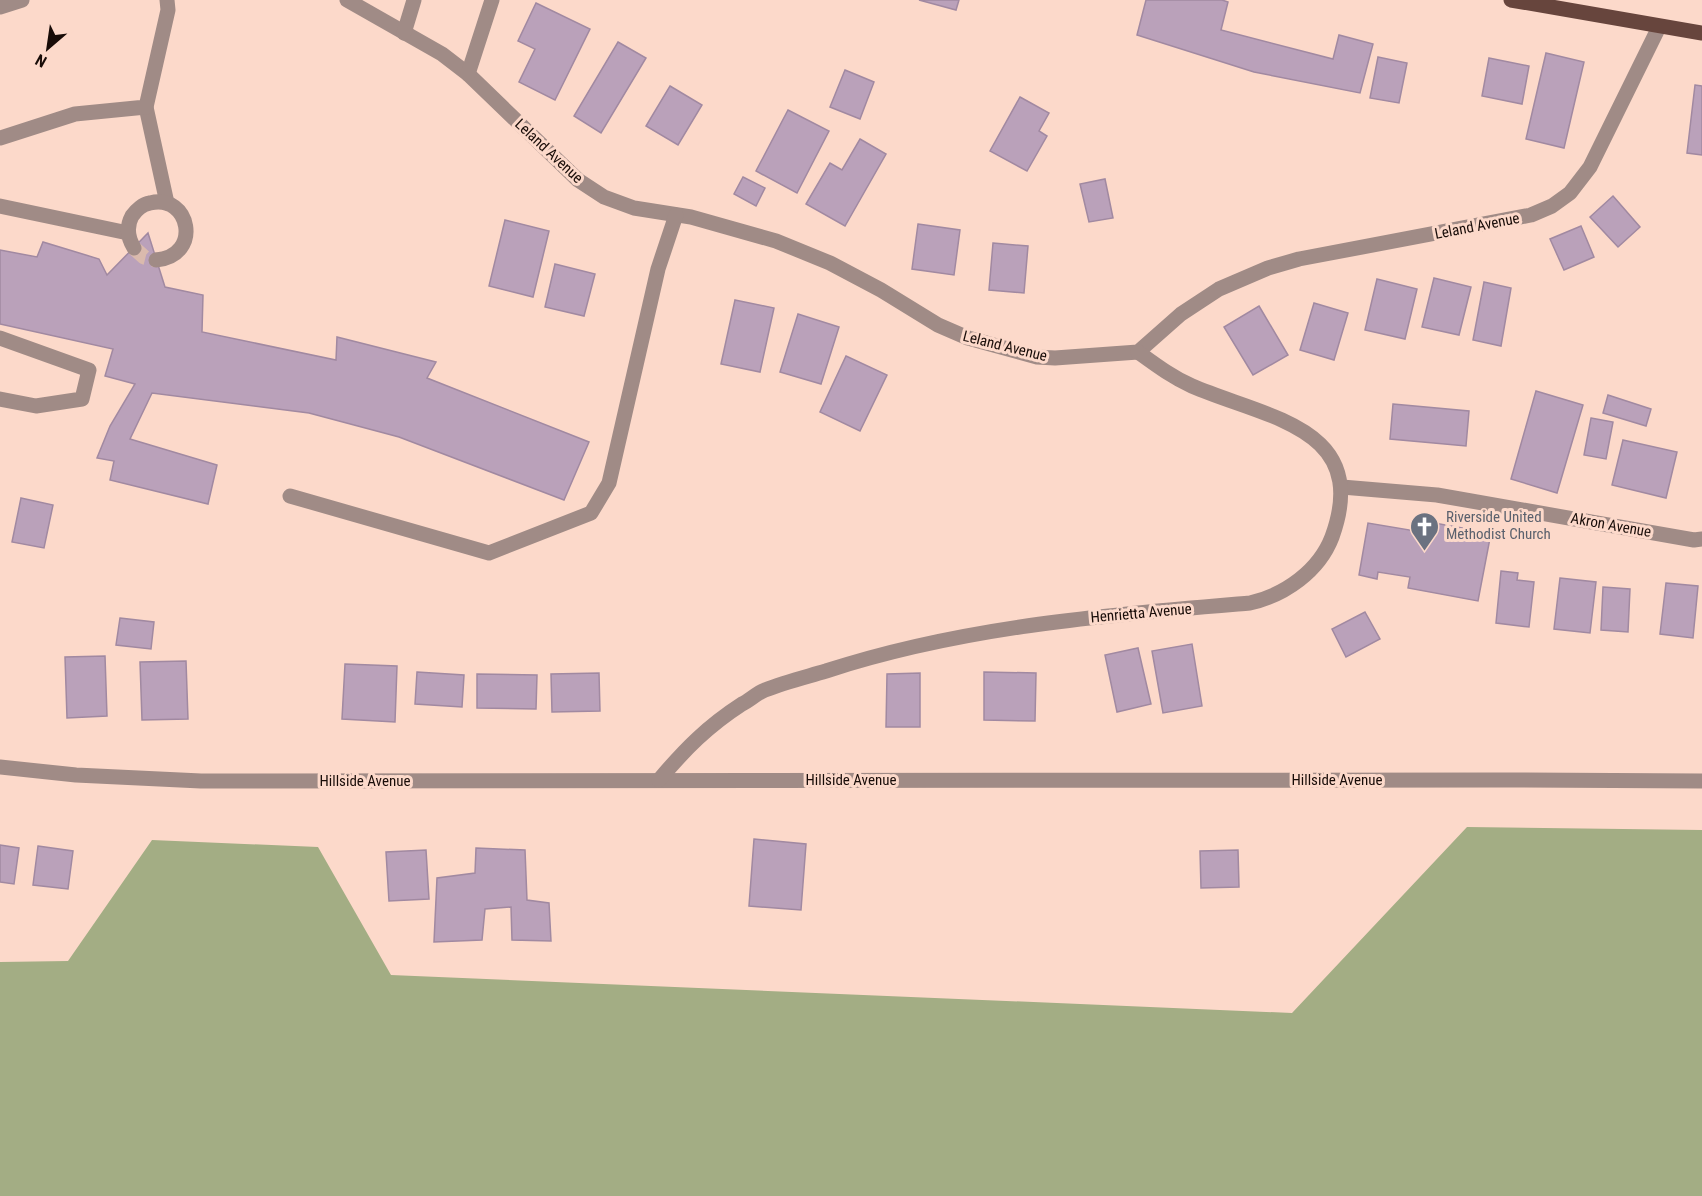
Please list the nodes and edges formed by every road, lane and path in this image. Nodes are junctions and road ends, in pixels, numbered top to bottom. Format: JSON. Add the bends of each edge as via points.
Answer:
{"nodes":[{"id":1,"x":22,"y":0,"type":"edge"},
{"id":2,"x":167,"y":0,"type":"edge"},
{"id":3,"x":347,"y":0,"type":"edge"},
{"id":4,"x":414,"y":0,"type":"edge"},
{"id":5,"x":492,"y":0,"type":"edge"},
{"id":6,"x":1511,"y":0,"type":"edge"},
{"id":7,"x":368,"y":6,"type":"edge"},
{"id":8,"x":0,"y":7,"type":"edge"},
{"id":9,"x":1659,"y":27,"type":"junction"},
{"id":10,"x":404,"y":33,"type":"junction"},
{"id":11,"x":1702,"y":33,"type":"edge"},
{"id":12,"x":468,"y":74,"type":"junction"},
{"id":13,"x":146,"y":107,"type":"junction"},
{"id":14,"x":0,"y":138,"type":"edge"},
{"id":15,"x":167,"y":203,"type":"junction"},
{"id":16,"x":0,"y":206,"type":"edge"},
{"id":17,"x":676,"y":215,"type":"junction"},
{"id":18,"x":156,"y":260,"type":"dead end"},
{"id":19,"x":0,"y":338,"type":"edge"},
{"id":20,"x":1138,"y":352,"type":"junction"},
{"id":21,"x":0,"y":399,"type":"edge"},
{"id":22,"x":1342,"y":487,"type":"junction"},
{"id":23,"x":290,"y":496,"type":"dead end"},
{"id":24,"x":1702,"y":539,"type":"edge"},
{"id":25,"x":0,"y":767,"type":"edge"},
{"id":26,"x":659,"y":780,"type":"junction"},
{"id":27,"x":1702,"y":781,"type":"edge"}],
"edges":[{"from":1,"to":8,"type":"street"},
{"from":2,"to":13,"type":"street"},
{"from":3,"to":7,"type":"street","name":"Leland Avenue"},
{"from":4,"to":10,"type":"street"},
{"from":5,"to":12,"type":"street"},
{"from":6,"to":9,"type":"main road"},
{"from":7,"to":10,"type":"street","name":"Leland Avenue"},
{"from":9,"to":11,"type":"main road"},
{"from":9,"to":20,"type":"street","name":"Leland Avenue","via":[[1590,167],[1570,193],[1552,206],[1532,215],[1268,268],[1219,289],[1180,314]]},
{"from":10,"to":12,"type":"street","name":"Leland Avenue"},
{"from":12,"to":17,"type":"street","name":"Leland Avenue","via":[[578,180],[604,197],[634,208]]},
{"from":13,"to":14,"type":"street","via":[[75,114]]},
{"from":13,"to":15,"type":"street"},
{"from":15,"to":16,"type":"street","via":[[148,203],[139,208],[129,224],[131,241]]},
{"from":15,"to":18,"type":"street","via":[[182,215],[187,233],[179,251]]},
{"from":17,"to":20,"type":"street","name":"Leland Avenue","via":[[776,241],[830,263],[968,338],[1037,357]]},
{"from":17,"to":23,"type":"street","via":[[658,269],[609,483],[591,513],[489,553]]},
{"from":19,"to":21,"type":"street","via":[[89,370],[82,399],[36,406]]},
{"from":20,"to":22,"type":"street","name":"Henrietta Avenue","via":[[1191,385],[1305,430],[1335,465]]},
{"from":22,"to":24,"type":"street","name":"Akron Avenue","via":[[1437,495]]},
{"from":22,"to":26,"type":"street","name":"Henrietta Avenue","via":[[1339,516],[1329,544],[1313,568],[1290,587],[1264,600],[1019,626],[924,643],[857,661],[764,690],[717,720]]},
{"from":25,"to":26,"type":"street","name":"Hillside Avenue","via":[[201,781]]},
{"from":26,"to":27,"type":"street","name":"Hillside Avenue"}]}
